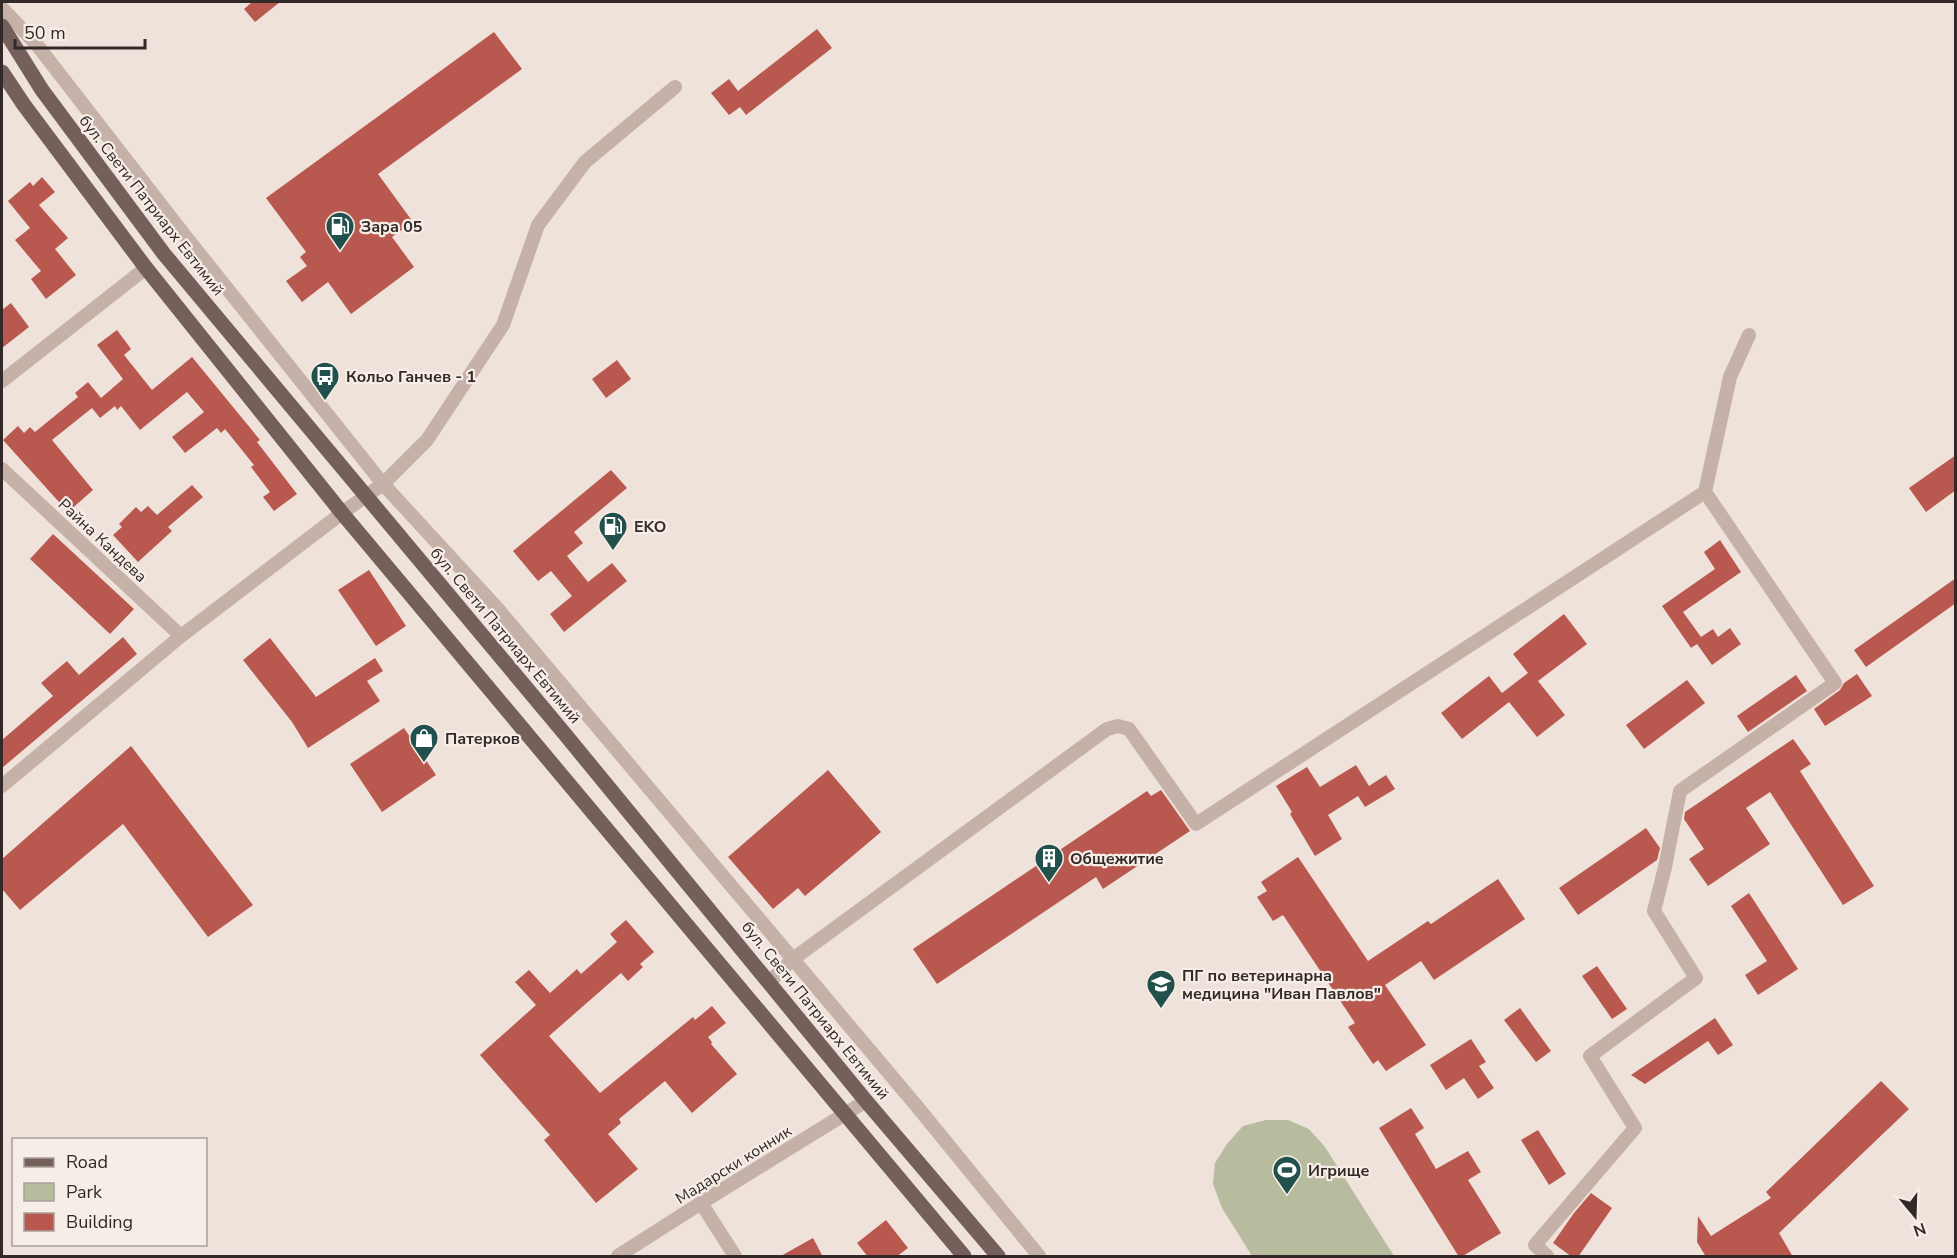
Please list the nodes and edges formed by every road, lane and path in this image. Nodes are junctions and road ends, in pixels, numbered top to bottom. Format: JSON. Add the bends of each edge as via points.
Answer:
{"nodes":[{"id":1,"x":2,"y":8,"type":"edge"},
{"id":2,"x":2,"y":26,"type":"edge"},
{"id":3,"x":2,"y":72,"type":"edge"},
{"id":4,"x":675,"y":87,"type":"dead end"},
{"id":5,"x":146,"y":268,"type":"junction"},
{"id":6,"x":1749,"y":335,"type":"dead end"},
{"id":7,"x":2,"y":381,"type":"edge"},
{"id":8,"x":2,"y":469,"type":"edge"},
{"id":9,"x":383,"y":484,"type":"junction"},
{"id":10,"x":1705,"y":492,"type":"junction"},
{"id":11,"x":367,"y":496,"type":"junction"},
{"id":12,"x":342,"y":513,"type":"junction"},
{"id":13,"x":181,"y":636,"type":"junction"},
{"id":14,"x":2,"y":786,"type":"edge"},
{"id":15,"x":793,"y":959,"type":"junction"},
{"id":16,"x":769,"y":982,"type":"junction"},
{"id":17,"x":866,"y":1101,"type":"junction"},
{"id":18,"x":844,"y":1115,"type":"junction"},
{"id":19,"x":700,"y":1203,"type":"junction"},
{"id":20,"x":618,"y":1257,"type":"edge"},
{"id":21,"x":735,"y":1257,"type":"edge"},
{"id":22,"x":964,"y":1257,"type":"edge"},
{"id":23,"x":998,"y":1257,"type":"edge"},
{"id":24,"x":1039,"y":1257,"type":"edge"},
{"id":25,"x":1547,"y":1257,"type":"edge"}],
"edges":[{"from":1,"to":9,"type":"street","via":[[37,45]]},
{"from":2,"to":11,"type":"main road","name":"бул. Свети Патриарх Евтимий","via":[[42,90],[164,254]]},
{"from":3,"to":5,"type":"main road"},
{"from":4,"to":9,"type":"street","via":[[585,162],[544,216],[502,325],[427,440]]},
{"from":5,"to":7,"type":"street"},
{"from":5,"to":12,"type":"main road"},
{"from":6,"to":10,"type":"street","via":[[1730,377]]},
{"from":8,"to":13,"type":"street","name":"Райна Кандева"},
{"from":9,"to":11,"type":"street"},
{"from":9,"to":15,"type":"street","via":[[498,609]]},
{"from":10,"to":15,"type":"street","via":[[1196,824],[1129,729],[1107,729]]},
{"from":10,"to":25,"type":"street","via":[[1834,683],[1680,791],[1654,911],[1696,978],[1590,1056],[1635,1128],[1535,1245]]},
{"from":11,"to":12,"type":"street"},
{"from":11,"to":16,"type":"main road","name":"бул. Свети Патриарх Евтимий"},
{"from":12,"to":13,"type":"street"},
{"from":12,"to":18,"type":"main road"},
{"from":13,"to":14,"type":"street"},
{"from":15,"to":16,"type":"street"},
{"from":15,"to":24,"type":"street"},
{"from":16,"to":17,"type":"main road","name":"бул. Свети Патриарх Евтимий"},
{"from":17,"to":18,"type":"street","name":"Мадарски конник"},
{"from":17,"to":23,"type":"main road","name":"бул. Свети Патриарх Евтимий"},
{"from":18,"to":19,"type":"street","name":"Мадарски конник"},
{"from":18,"to":22,"type":"main road"},
{"from":19,"to":20,"type":"street","name":"Мадарски конник"},
{"from":19,"to":21,"type":"street"}]}
